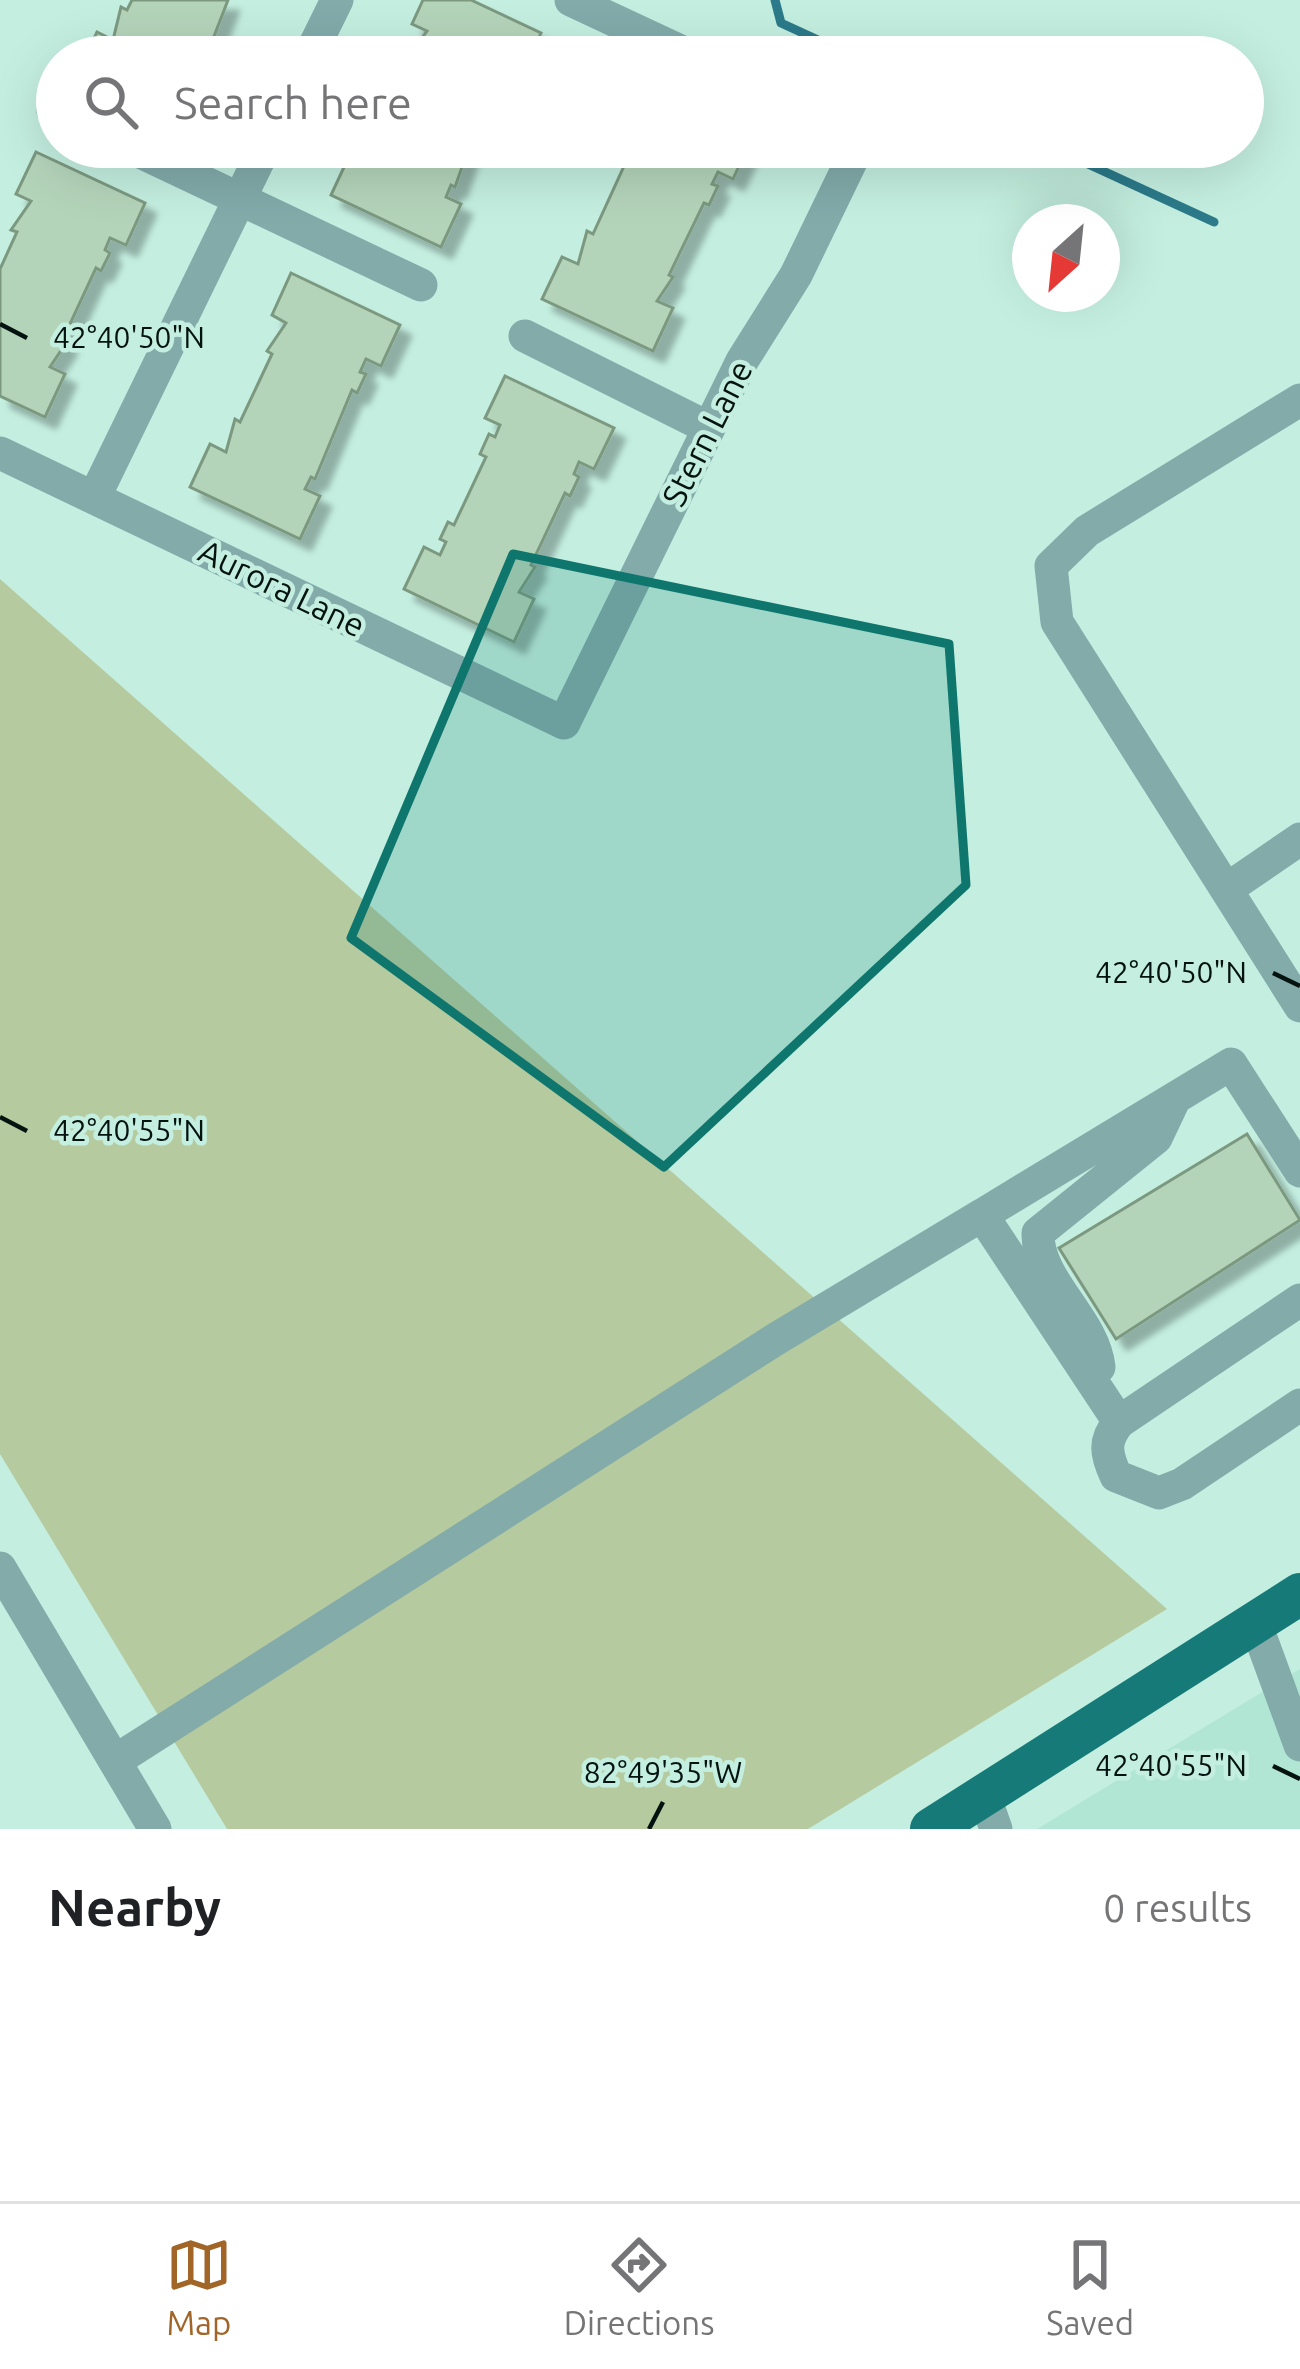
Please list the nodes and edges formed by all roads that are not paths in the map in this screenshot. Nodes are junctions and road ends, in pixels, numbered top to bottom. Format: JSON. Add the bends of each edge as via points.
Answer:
{"nodes":[{"id":1,"x":337,"y":0,"type":"edge"},
{"id":2,"x":572,"y":0,"type":"edge"},
{"id":3,"x":319,"y":36,"type":"edge"},
{"id":4,"x":648,"y":36,"type":"edge"},
{"id":5,"x":174,"y":168,"type":"edge"},
{"id":6,"x":255,"y":168,"type":"edge"},
{"id":7,"x":848,"y":168,"type":"edge"},
{"id":8,"x":240,"y":199,"type":"junction"},
{"id":9,"x":422,"y":286,"type":"dead end"},
{"id":10,"x":525,"y":336,"type":"dead end"},
{"id":11,"x":1300,"y":400,"type":"edge"},
{"id":12,"x":709,"y":428,"type":"junction"},
{"id":13,"x":0,"y":453,"type":"edge"},
{"id":14,"x":94,"y":499,"type":"junction"},
{"id":15,"x":564,"y":724,"type":"joint"},
{"id":16,"x":1300,"y":838,"type":"edge"},
{"id":17,"x":1226,"y":889,"type":"junction"},
{"id":18,"x":1300,"y":1006,"type":"edge"},
{"id":19,"x":1175,"y":1098,"type":"junction"},
{"id":20,"x":1300,"y":1172,"type":"edge"},
{"id":21,"x":982,"y":1215,"type":"junction"},
{"id":22,"x":1300,"y":1300,"type":"edge"},
{"id":23,"x":1300,"y":1405,"type":"edge"},
{"id":24,"x":1109,"y":1409,"type":"junction"},
{"id":25,"x":0,"y":1568,"type":"edge"},
{"id":26,"x":1300,"y":1594,"type":"edge"},
{"id":27,"x":1255,"y":1622,"type":"junction"},
{"id":28,"x":1300,"y":1745,"type":"edge"},
{"id":29,"x":115,"y":1761,"type":"junction"},
{"id":30,"x":990,"y":1812,"type":"edge"},
{"id":31,"x":154,"y":1829,"type":"edge"},
{"id":32,"x":931,"y":1829,"type":"edge"}],
"edges":[{"from":1,"to":3,"type":"street"},
{"from":2,"to":4,"type":"street"},
{"from":5,"to":8,"type":"street"},
{"from":6,"to":8,"type":"street"},
{"from":7,"to":12,"type":"street","name":"Stern Lane"},
{"from":8,"to":9,"type":"street"},
{"from":8,"to":14,"type":"street"},
{"from":10,"to":12,"type":"street"},
{"from":11,"to":17,"type":"street","via":[[1087,531],[1051,566],[1057,622]]},
{"from":12,"to":15,"type":"street","name":"Stern Lane"},
{"from":13,"to":14,"type":"street","name":"Aurora Lane"},
{"from":14,"to":15,"type":"street","name":"Aurora Lane"},
{"from":16,"to":17,"type":"street"},
{"from":17,"to":18,"type":"street"},
{"from":19,"to":20,"type":"street","via":[[1231,1064]]},
{"from":19,"to":21,"type":"street"},
{"from":19,"to":24,"type":"street","via":[[1156,1138],[1038,1233],[1038,1252],[1099,1359]]},
{"from":21,"to":24,"type":"street"},
{"from":21,"to":29,"type":"street"},
{"from":22,"to":24,"type":"street"},
{"from":23,"to":24,"type":"street","via":[[1160,1493],[1116,1476],[1106,1456]]},
{"from":25,"to":29,"type":"street"},
{"from":26,"to":27,"type":"main road"},
{"from":27,"to":28,"type":"street"},
{"from":27,"to":30,"type":"main road"},
{"from":29,"to":31,"type":"street"},
{"from":30,"to":32,"type":"main road"}]}
